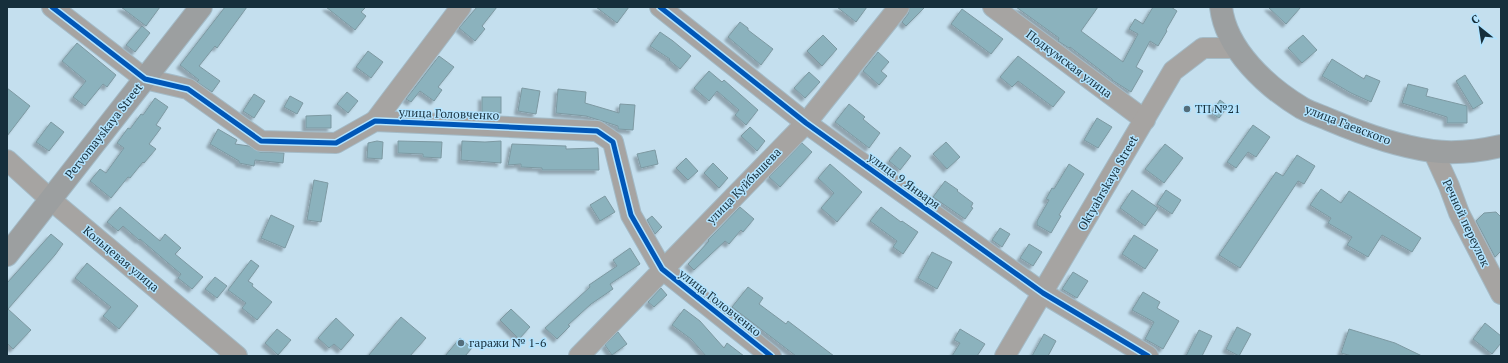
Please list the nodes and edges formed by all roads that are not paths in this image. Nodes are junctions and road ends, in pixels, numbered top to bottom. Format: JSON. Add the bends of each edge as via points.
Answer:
{"nodes":[{"id":1,"x":52,"y":7,"type":"edge"},
{"id":2,"x":201,"y":7,"type":"edge"},
{"id":3,"x":461,"y":7,"type":"edge"},
{"id":4,"x":660,"y":7,"type":"edge"},
{"id":5,"x":899,"y":7,"type":"edge"},
{"id":6,"x":994,"y":7,"type":"edge"},
{"id":7,"x":1221,"y":7,"type":"edge"},
{"id":8,"x":1236,"y":48,"type":"junction"},
{"id":9,"x":145,"y":79,"type":"junction"},
{"id":10,"x":1145,"y":120,"type":"junction"},
{"id":11,"x":375,"y":121,"type":"junction"},
{"id":12,"x":806,"y":123,"type":"junction"},
{"id":13,"x":1501,"y":146,"type":"edge"},
{"id":14,"x":1433,"y":151,"type":"junction"},
{"id":15,"x":7,"y":160,"type":"edge"},
{"id":16,"x":51,"y":200,"type":"junction"},
{"id":17,"x":7,"y":256,"type":"edge"},
{"id":18,"x":662,"y":269,"type":"junction"},
{"id":19,"x":1043,"y":293,"type":"junction"},
{"id":20,"x":1501,"y":294,"type":"edge"},
{"id":21,"x":237,"y":356,"type":"edge"},
{"id":22,"x":578,"y":356,"type":"edge"},
{"id":23,"x":772,"y":356,"type":"edge"},
{"id":24,"x":1005,"y":356,"type":"edge"},
{"id":25,"x":1148,"y":356,"type":"edge"}],
"edges":[{"from":1,"to":9,"type":"street"},
{"from":2,"to":9,"type":"main road","name":"Pervomayskaya Street"},
{"from":3,"to":11,"type":"street"},
{"from":4,"to":12,"type":"street","name":"улица 9 Января"},
{"from":5,"to":12,"type":"street","name":"улица Куйбышева"},
{"from":6,"to":10,"type":"street","name":"Подкумская улица"},
{"from":7,"to":8,"type":"main road","name":"улица Гаевского","via":[[1222,18]]},
{"from":8,"to":10,"type":"street","name":"Oktyabrskaya Street","via":[[1203,48],[1197,52],[1173,72]]},
{"from":8,"to":14,"type":"main road","name":"улица Гаевского","via":[[1266,83],[1303,108],[1389,142]]},
{"from":9,"to":11,"type":"street","via":[[188,89],[260,142],[336,143]]},
{"from":9,"to":16,"type":"main road","name":"Pervomayskaya Street"},
{"from":10,"to":19,"type":"street","name":"Oktyabrskaya Street"},
{"from":11,"to":18,"type":"street","name":"улица Головченко","via":[[597,131],[613,142],[631,214]]},
{"from":12,"to":18,"type":"street","name":"улица Куйбышева"},
{"from":12,"to":19,"type":"street","name":"улица 9 Января"},
{"from":13,"to":14,"type":"main road","name":"улица Гаевского","via":[[1476,151]]},
{"from":14,"to":20,"type":"street","name":"Речной переулок","via":[[1459,213]]},
{"from":15,"to":16,"type":"street","name":"Кольцевая улица"},
{"from":16,"to":17,"type":"main road","name":"Pervomayskaya Street"},
{"from":16,"to":21,"type":"street","name":"Кольцевая улица"},
{"from":18,"to":22,"type":"street","name":"улица Куйбышева"},
{"from":18,"to":23,"type":"street","name":"улица Головченко"},
{"from":19,"to":24,"type":"street","name":"Oktyabrskaya Street"},
{"from":19,"to":25,"type":"street","name":"улица 9 Января"}]}
